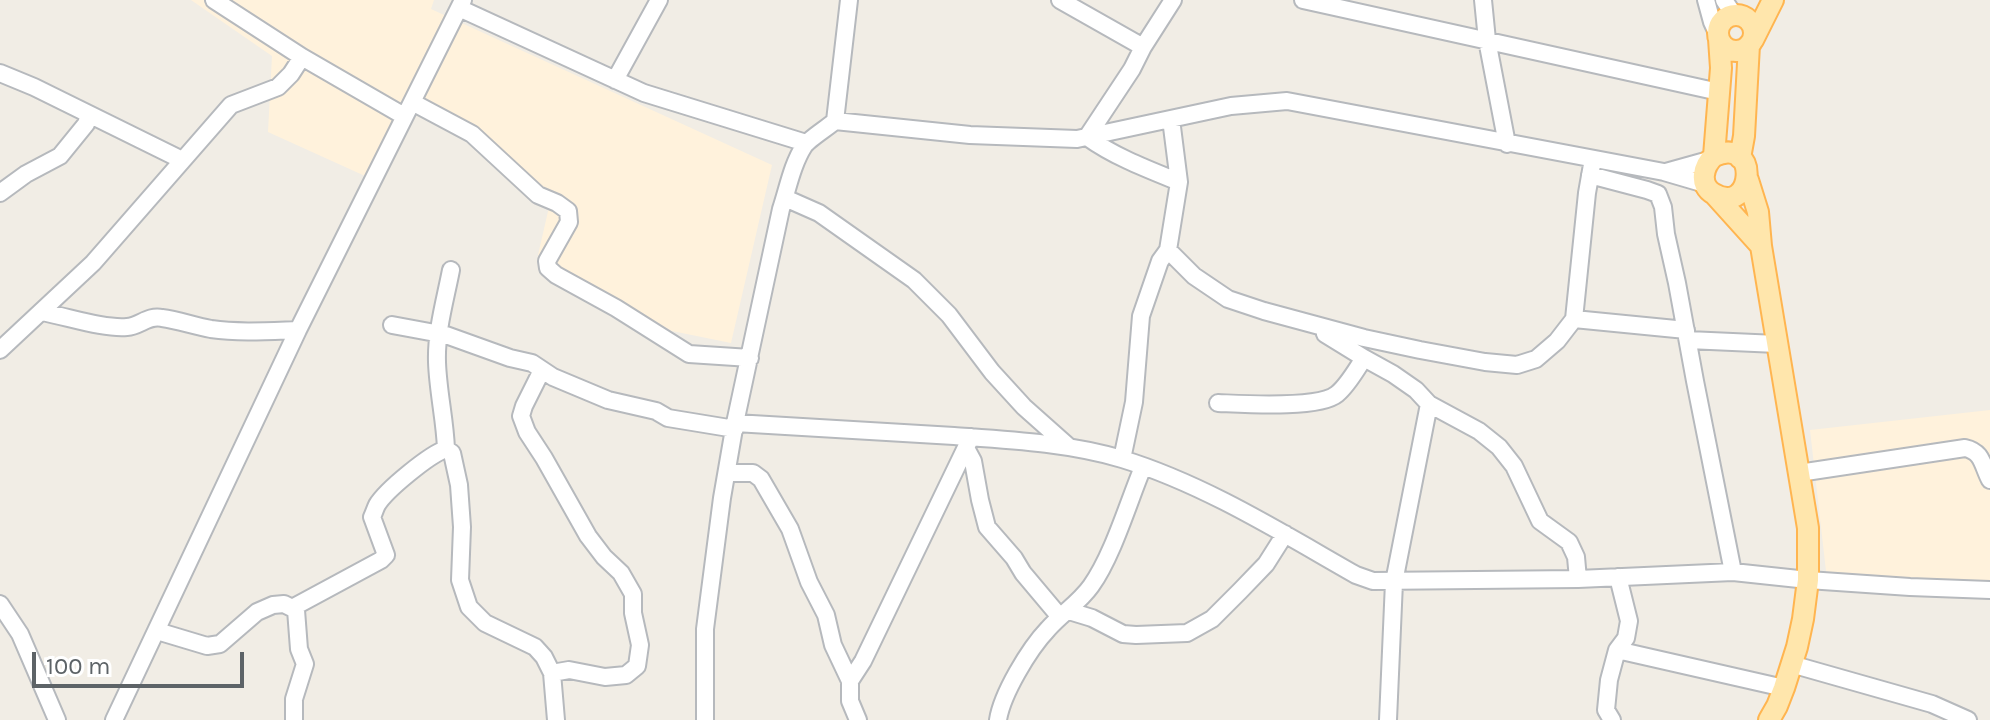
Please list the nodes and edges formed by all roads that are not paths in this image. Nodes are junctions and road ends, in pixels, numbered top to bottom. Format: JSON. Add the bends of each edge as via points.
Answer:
{"nodes":[{"id":1,"x":214,"y":0,"type":"edge"},
{"id":2,"x":659,"y":0,"type":"edge"},
{"id":3,"x":849,"y":0,"type":"edge"},
{"id":4,"x":1060,"y":0,"type":"edge"},
{"id":5,"x":1173,"y":0,"type":"edge"},
{"id":6,"x":1303,"y":0,"type":"edge"},
{"id":7,"x":1483,"y":0,"type":"edge"},
{"id":8,"x":1706,"y":0,"type":"edge"},
{"id":9,"x":1752,"y":0,"type":"edge"},
{"id":10,"x":1773,"y":0,"type":"edge"},
{"id":11,"x":461,"y":4,"type":"edge"},
{"id":12,"x":1732,"y":10,"type":"edge"},
{"id":13,"x":1719,"y":37,"type":"junction"},
{"id":14,"x":1487,"y":40,"type":"junction"},
{"id":15,"x":1751,"y":43,"type":"junction"},
{"id":16,"x":1143,"y":47,"type":"junction"},
{"id":17,"x":302,"y":57,"type":"junction"},
{"id":18,"x":0,"y":73,"type":"edge"},
{"id":19,"x":615,"y":80,"type":"junction"},
{"id":20,"x":1719,"y":92,"type":"junction"},
{"id":21,"x":408,"y":109,"type":"junction"},
{"id":22,"x":89,"y":115,"type":"junction"},
{"id":23,"x":1171,"y":119,"type":"junction"},
{"id":24,"x":835,"y":121,"type":"junction"},
{"id":25,"x":1087,"y":137,"type":"junction"},
{"id":26,"x":806,"y":143,"type":"junction"},
{"id":27,"x":1507,"y":144,"type":"junction"},
{"id":28,"x":1711,"y":158,"type":"junction"},
{"id":29,"x":1740,"y":158,"type":"junction"},
{"id":30,"x":182,"y":160,"type":"junction"},
{"id":31,"x":1592,"y":167,"type":"junction"},
{"id":32,"x":1664,"y":172,"type":"junction"},
{"id":33,"x":1748,"y":180,"type":"junction"},
{"id":34,"x":1179,"y":182,"type":"junction"},
{"id":35,"x":1710,"y":190,"type":"junction"},
{"id":36,"x":0,"y":193,"type":"edge"},
{"id":37,"x":785,"y":198,"type":"junction"},
{"id":38,"x":1761,"y":246,"type":"junction"},
{"id":39,"x":1168,"y":250,"type":"junction"},
{"id":40,"x":451,"y":270,"type":"dead end"},
{"id":41,"x":41,"y":312,"type":"junction"},
{"id":42,"x":1574,"y":319,"type":"junction"},
{"id":43,"x":1303,"y":322,"type":"junction"},
{"id":44,"x":392,"y":325,"type":"dead end"},
{"id":45,"x":298,"y":330,"type":"junction"},
{"id":46,"x":438,"y":334,"type":"junction"},
{"id":47,"x":1687,"y":335,"type":"junction"},
{"id":48,"x":1777,"y":344,"type":"junction"},
{"id":49,"x":0,"y":350,"type":"edge"},
{"id":50,"x":750,"y":358,"type":"junction"},
{"id":51,"x":1364,"y":358,"type":"junction"},
{"id":52,"x":542,"y":370,"type":"junction"},
{"id":53,"x":1218,"y":403,"type":"dead end"},
{"id":54,"x":1429,"y":404,"type":"junction"},
{"id":55,"x":735,"y":426,"type":"junction"},
{"id":56,"x":968,"y":443,"type":"junction"},
{"id":57,"x":1070,"y":448,"type":"junction"},
{"id":58,"x":446,"y":449,"type":"junction"},
{"id":59,"x":1985,"y":456,"type":"edge"},
{"id":60,"x":1122,"y":459,"type":"junction"},
{"id":61,"x":1143,"y":467,"type":"junction"},
{"id":62,"x":727,"y":473,"type":"junction"},
{"id":63,"x":1799,"y":473,"type":"junction"},
{"id":64,"x":1990,"y":480,"type":"edge"},
{"id":65,"x":1285,"y":534,"type":"junction"},
{"id":66,"x":1733,"y":572,"type":"junction"},
{"id":67,"x":1618,"y":577,"type":"junction"},
{"id":68,"x":1578,"y":579,"type":"junction"},
{"id":69,"x":1808,"y":580,"type":"junction"},
{"id":70,"x":1394,"y":582,"type":"junction"},
{"id":71,"x":1990,"y":590,"type":"edge"},
{"id":72,"x":0,"y":604,"type":"edge"},
{"id":73,"x":292,"y":608,"type":"junction"},
{"id":74,"x":1065,"y":614,"type":"junction"},
{"id":75,"x":157,"y":631,"type":"junction"},
{"id":76,"x":1617,"y":650,"type":"junction"},
{"id":77,"x":1791,"y":664,"type":"junction"},
{"id":78,"x":552,"y":673,"type":"junction"},
{"id":79,"x":850,"y":681,"type":"junction"},
{"id":80,"x":1784,"y":688,"type":"junction"},
{"id":81,"x":1605,"y":717,"type":"edge"},
{"id":82,"x":57,"y":720,"type":"edge"},
{"id":83,"x":114,"y":720,"type":"edge"},
{"id":84,"x":294,"y":720,"type":"edge"},
{"id":85,"x":556,"y":720,"type":"edge"},
{"id":86,"x":705,"y":720,"type":"edge"},
{"id":87,"x":858,"y":720,"type":"edge"},
{"id":88,"x":998,"y":720,"type":"edge"},
{"id":89,"x":1388,"y":720,"type":"edge"},
{"id":90,"x":1769,"y":720,"type":"edge"},
{"id":91,"x":1968,"y":720,"type":"edge"}],
"edges":[{"from":1,"to":17,"type":"street"},
{"from":2,"to":19,"type":"street"},
{"from":3,"to":24,"type":"street"},
{"from":4,"to":16,"type":"street"},
{"from":5,"to":16,"type":"street"},
{"from":6,"to":14,"type":"street"},
{"from":7,"to":14,"type":"street"},
{"from":8,"to":13,"type":"street"},
{"from":9,"to":12,"type":"main road"},
{"from":10,"to":15,"type":"main road"},
{"from":11,"to":19,"type":"street"},
{"from":11,"to":21,"type":"street"},
{"from":12,"to":13,"type":"main road","via":[[1720,25]]},
{"from":12,"to":15,"type":"main road","via":[[1752,23]]},
{"from":13,"to":15,"type":"main road","via":[[1732,51]]},
{"from":13,"to":20,"type":"main road"},
{"from":14,"to":20,"type":"street"},
{"from":14,"to":27,"type":"street"},
{"from":15,"to":29,"type":"main road"},
{"from":16,"to":25,"type":"street"},
{"from":17,"to":21,"type":"street"},
{"from":17,"to":30,"type":"street","via":[[278,87],[231,105]]},
{"from":18,"to":22,"type":"street"},
{"from":19,"to":26,"type":"street"},
{"from":20,"to":28,"type":"main road"},
{"from":21,"to":45,"type":"street"},
{"from":21,"to":50,"type":"street","via":[[472,134],[538,195],[568,211],[569,222],[547,261],[556,275],[689,354]]},
{"from":22,"to":30,"type":"street"},
{"from":22,"to":36,"type":"street","via":[[60,156]]},
{"from":23,"to":25,"type":"street"},
{"from":23,"to":27,"type":"street","via":[[1287,101]]},
{"from":23,"to":34,"type":"street"},
{"from":24,"to":25,"type":"street","via":[[970,135]]},
{"from":24,"to":26,"type":"street"},
{"from":25,"to":34,"type":"street"},
{"from":26,"to":37,"type":"street"},
{"from":27,"to":31,"type":"street"},
{"from":28,"to":29,"type":"main road","via":[[1730,153]]},
{"from":28,"to":32,"type":"street"},
{"from":28,"to":35,"type":"main road","via":[[1705,167]]},
{"from":29,"to":33,"type":"main road"},
{"from":30,"to":41,"type":"street","via":[[93,263]]},
{"from":31,"to":32,"type":"street"},
{"from":31,"to":42,"type":"street"},
{"from":31,"to":47,"type":"street","via":[[1658,194]]},
{"from":32,"to":35,"type":"street"},
{"from":33,"to":35,"type":"main road","via":[[1729,198]]},
{"from":33,"to":38,"type":"main road"},
{"from":34,"to":39,"type":"street"},
{"from":35,"to":38,"type":"main road"},
{"from":37,"to":50,"type":"street"},
{"from":37,"to":57,"type":"street","via":[[819,213],[914,280],[1024,407]]},
{"from":38,"to":48,"type":"main road"},
{"from":39,"to":43,"type":"street","via":[[1228,299]]},
{"from":39,"to":60,"type":"street","via":[[1141,316],[1134,402]]},
{"from":40,"to":46,"type":"street"},
{"from":41,"to":45,"type":"street","via":[[126,327],[159,317],[212,329]]},
{"from":41,"to":49,"type":"street"},
{"from":42,"to":43,"type":"street","via":[[1536,359],[1517,365],[1420,350]]},
{"from":42,"to":47,"type":"street"},
{"from":43,"to":51,"type":"street"},
{"from":44,"to":46,"type":"street"},
{"from":45,"to":75,"type":"street"},
{"from":46,"to":52,"type":"street"},
{"from":46,"to":58,"type":"street"},
{"from":47,"to":48,"type":"street"},
{"from":47,"to":66,"type":"street"},
{"from":48,"to":63,"type":"main road"},
{"from":50,"to":55,"type":"street"},
{"from":51,"to":53,"type":"street","via":[[1328,400]]},
{"from":51,"to":54,"type":"street"},
{"from":52,"to":55,"type":"street","via":[[608,400],[668,418]]},
{"from":52,"to":78,"type":"street","via":[[521,416],[588,536],[633,594],[640,645],[637,666],[626,675]]},
{"from":54,"to":68,"type":"street","via":[[1499,447],[1540,521],[1569,542]]},
{"from":54,"to":70,"type":"street"},
{"from":55,"to":56,"type":"street"},
{"from":55,"to":62,"type":"street"},
{"from":56,"to":57,"type":"street"},
{"from":56,"to":74,"type":"street","via":[[987,527],[1032,585]]},
{"from":56,"to":79,"type":"street"},
{"from":57,"to":60,"type":"street"},
{"from":58,"to":73,"type":"street","via":[[418,466],[377,505],[372,517],[386,555]]},
{"from":58,"to":78,"type":"street","via":[[452,453],[459,485],[460,580],[469,607],[485,623],[535,647]]},
{"from":59,"to":63,"type":"street","via":[[1965,448]]},
{"from":59,"to":64,"type":"street"},
{"from":60,"to":61,"type":"street"},
{"from":61,"to":65,"type":"street"},
{"from":61,"to":74,"type":"street","via":[[1106,560]]},
{"from":62,"to":79,"type":"street","via":[[753,473],[772,496]]},
{"from":62,"to":86,"type":"street","via":[[705,629]]},
{"from":63,"to":69,"type":"main road","via":[[1808,528]]},
{"from":65,"to":70,"type":"street","via":[[1356,575]]},
{"from":65,"to":74,"type":"street","via":[[1240,591],[1212,619],[1187,633],[1123,634],[1092,618]]},
{"from":66,"to":67,"type":"street"},
{"from":66,"to":69,"type":"street"},
{"from":67,"to":68,"type":"street"},
{"from":67,"to":76,"type":"street","via":[[1629,621]]},
{"from":68,"to":70,"type":"street"},
{"from":69,"to":71,"type":"street"},
{"from":69,"to":77,"type":"main road"},
{"from":70,"to":89,"type":"street"},
{"from":72,"to":82,"type":"street","via":[[20,634]]},
{"from":73,"to":75,"type":"street","via":[[273,605],[257,612],[220,644],[207,646]]},
{"from":73,"to":84,"type":"street","via":[[305,664],[294,699]]},
{"from":74,"to":88,"type":"street","via":[[1047,629],[1014,678]]},
{"from":75,"to":83,"type":"street"},
{"from":76,"to":80,"type":"street"},
{"from":76,"to":81,"type":"street"},
{"from":77,"to":80,"type":"main road"},
{"from":77,"to":91,"type":"street","via":[[1932,704]]},
{"from":78,"to":85,"type":"street"},
{"from":79,"to":87,"type":"street","via":[[850,701]]},
{"from":80,"to":90,"type":"main road"}]}
